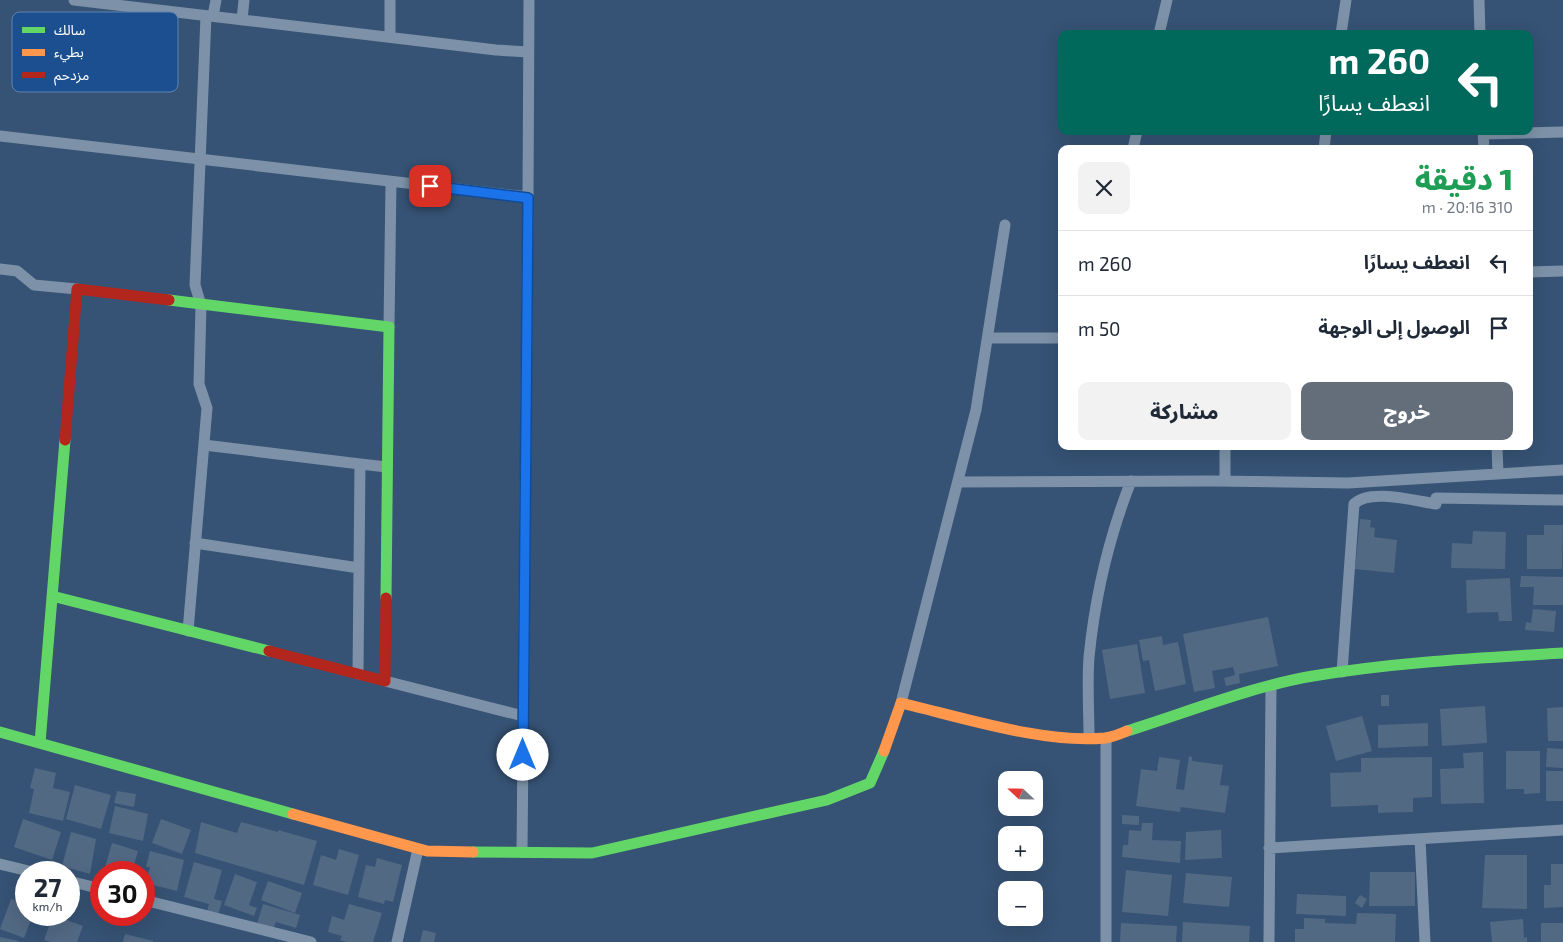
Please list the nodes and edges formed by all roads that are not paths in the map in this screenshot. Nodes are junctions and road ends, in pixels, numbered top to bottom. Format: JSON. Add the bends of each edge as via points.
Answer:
{"nodes":[{"id":1,"x":74,"y":0,"type":"edge"},
{"id":2,"x":216,"y":0,"type":"edge"},
{"id":3,"x":244,"y":0,"type":"edge"},
{"id":4,"x":390,"y":0,"type":"edge"},
{"id":5,"x":529,"y":0,"type":"edge"},
{"id":6,"x":1166,"y":0,"type":"edge"},
{"id":7,"x":1346,"y":0,"type":"edge"},
{"id":8,"x":1479,"y":0,"type":"edge"},
{"id":9,"x":91,"y":1,"type":"edge"},
{"id":10,"x":210,"y":16,"type":"junction"},
{"id":11,"x":242,"y":20,"type":"junction"},
{"id":12,"x":1160,"y":30,"type":"edge"},
{"id":13,"x":1342,"y":30,"type":"edge"},
{"id":14,"x":1480,"y":30,"type":"edge"},
{"id":15,"x":390,"y":37,"type":"junction"},
{"id":16,"x":528,"y":52,"type":"junction"},
{"id":17,"x":1533,"y":132,"type":"edge"},
{"id":18,"x":1563,"y":132,"type":"edge"},
{"id":19,"x":0,"y":136,"type":"edge"},
{"id":20,"x":200,"y":160,"type":"junction"},
{"id":21,"x":391,"y":182,"type":"junction"},
{"id":22,"x":528,"y":198,"type":"junction"},
{"id":23,"x":1005,"y":224,"type":"dead end"},
{"id":24,"x":0,"y":270,"type":"edge"},
{"id":25,"x":1563,"y":271,"type":"edge"},
{"id":26,"x":1533,"y":272,"type":"edge"},
{"id":27,"x":77,"y":290,"type":"junction"},
{"id":28,"x":201,"y":305,"type":"junction"},
{"id":29,"x":389,"y":327,"type":"junction"},
{"id":30,"x":988,"y":338,"type":"junction"},
{"id":31,"x":1058,"y":338,"type":"edge"},
{"id":32,"x":204,"y":445,"type":"junction"},
{"id":33,"x":1225,"y":450,"type":"edge"},
{"id":34,"x":1497,"y":450,"type":"edge"},
{"id":35,"x":360,"y":464,"type":"junction"},
{"id":36,"x":387,"y":467,"type":"junction"},
{"id":37,"x":1563,"y":470,"type":"edge"},
{"id":38,"x":1498,"y":474,"type":"junction"},
{"id":39,"x":1131,"y":481,"type":"junction"},
{"id":40,"x":1225,"y":481,"type":"junction"},
{"id":41,"x":958,"y":482,"type":"junction"},
{"id":42,"x":1563,"y":500,"type":"edge"},
{"id":43,"x":195,"y":543,"type":"junction"},
{"id":44,"x":359,"y":568,"type":"junction"},
{"id":45,"x":52,"y":596,"type":"junction"},
{"id":46,"x":188,"y":631,"type":"junction"},
{"id":47,"x":1563,"y":653,"type":"edge"},
{"id":48,"x":1342,"y":672,"type":"junction"},
{"id":49,"x":358,"y":674,"type":"junction"},
{"id":50,"x":385,"y":681,"type":"junction"},
{"id":51,"x":1271,"y":686,"type":"junction"},
{"id":52,"x":901,"y":703,"type":"junction"},
{"id":53,"x":523,"y":716,"type":"junction"},
{"id":54,"x":0,"y":732,"type":"edge"},
{"id":55,"x":1089,"y":738,"type":"junction"},
{"id":56,"x":1106,"y":738,"type":"junction"},
{"id":57,"x":40,"y":743,"type":"junction"},
{"id":58,"x":1563,"y":830,"type":"edge"},
{"id":59,"x":1420,"y":839,"type":"junction"},
{"id":60,"x":1269,"y":848,"type":"junction"},
{"id":61,"x":418,"y":849,"type":"junction"},
{"id":62,"x":522,"y":852,"type":"junction"},
{"id":63,"x":0,"y":864,"type":"edge"},
{"id":64,"x":15,"y":868,"type":"edge"},
{"id":65,"x":155,"y":903,"type":"edge"},
{"id":66,"x":311,"y":942,"type":"edge"},
{"id":67,"x":397,"y":942,"type":"edge"},
{"id":68,"x":1106,"y":942,"type":"edge"},
{"id":69,"x":1269,"y":942,"type":"edge"},
{"id":70,"x":1425,"y":942,"type":"edge"}],
"edges":[{"from":1,"to":9,"type":"street"},
{"from":2,"to":10,"type":"street"},
{"from":3,"to":11,"type":"street"},
{"from":4,"to":15,"type":"street"},
{"from":5,"to":16,"type":"street"},
{"from":6,"to":12,"type":"street"},
{"from":7,"to":13,"type":"street"},
{"from":8,"to":14,"type":"street"},
{"from":9,"to":10,"type":"street"},
{"from":10,"to":11,"type":"street"},
{"from":10,"to":20,"type":"street"},
{"from":11,"to":15,"type":"street"},
{"from":15,"to":16,"type":"street"},
{"from":16,"to":22,"type":"street"},
{"from":17,"to":18,"type":"street"},
{"from":19,"to":20,"type":"street"},
{"from":20,"to":21,"type":"street"},
{"from":20,"to":28,"type":"street","via":[[195,285]]},
{"from":21,"to":22,"type":"street"},
{"from":21,"to":29,"type":"street"},
{"from":22,"to":53,"type":"street"},
{"from":23,"to":30,"type":"street"},
{"from":24,"to":27,"type":"street","via":[[17,271],[34,285]]},
{"from":25,"to":26,"type":"street"},
{"from":27,"to":28,"type":"street"},
{"from":27,"to":45,"type":"street"},
{"from":28,"to":29,"type":"street"},
{"from":28,"to":32,"type":"street","via":[[199,384],[207,408]]},
{"from":29,"to":36,"type":"street"},
{"from":30,"to":31,"type":"street"},
{"from":30,"to":41,"type":"street","via":[[976,410]]},
{"from":32,"to":35,"type":"street"},
{"from":32,"to":43,"type":"street"},
{"from":33,"to":40,"type":"street"},
{"from":34,"to":38,"type":"street"},
{"from":35,"to":36,"type":"street"},
{"from":35,"to":44,"type":"street"},
{"from":36,"to":50,"type":"street"},
{"from":37,"to":38,"type":"street"},
{"from":38,"to":40,"type":"street","via":[[1348,483]]},
{"from":39,"to":40,"type":"street"},
{"from":39,"to":41,"type":"street"},
{"from":39,"to":55,"type":"street","via":[[1118,513],[1098,592],[1089,658]]},
{"from":41,"to":52,"type":"street"},
{"from":42,"to":48,"type":"street","via":[[1436,498],[1436,504],[1380,496],[1361,498],[1354,504]]},
{"from":43,"to":44,"type":"street"},
{"from":43,"to":46,"type":"street"},
{"from":44,"to":49,"type":"street"},
{"from":45,"to":46,"type":"street"},
{"from":45,"to":57,"type":"street"},
{"from":46,"to":49,"type":"street"},
{"from":47,"to":48,"type":"street","via":[[1452,659]]},
{"from":48,"to":51,"type":"street"},
{"from":49,"to":50,"type":"street"},
{"from":50,"to":53,"type":"street"},
{"from":51,"to":56,"type":"street"},
{"from":51,"to":60,"type":"street"},
{"from":52,"to":55,"type":"street","via":[[1027,732]]},
{"from":52,"to":62,"type":"street","via":[[870,783],[827,800],[592,853]]},
{"from":53,"to":62,"type":"street"},
{"from":54,"to":57,"type":"street"},
{"from":55,"to":56,"type":"street"},
{"from":56,"to":68,"type":"street"},
{"from":57,"to":61,"type":"street"},
{"from":58,"to":59,"type":"street"},
{"from":59,"to":60,"type":"street"},
{"from":59,"to":70,"type":"street"},
{"from":60,"to":69,"type":"street"},
{"from":61,"to":62,"type":"street"},
{"from":61,"to":67,"type":"street"},
{"from":63,"to":64,"type":"street"},
{"from":65,"to":66,"type":"street"}]}
